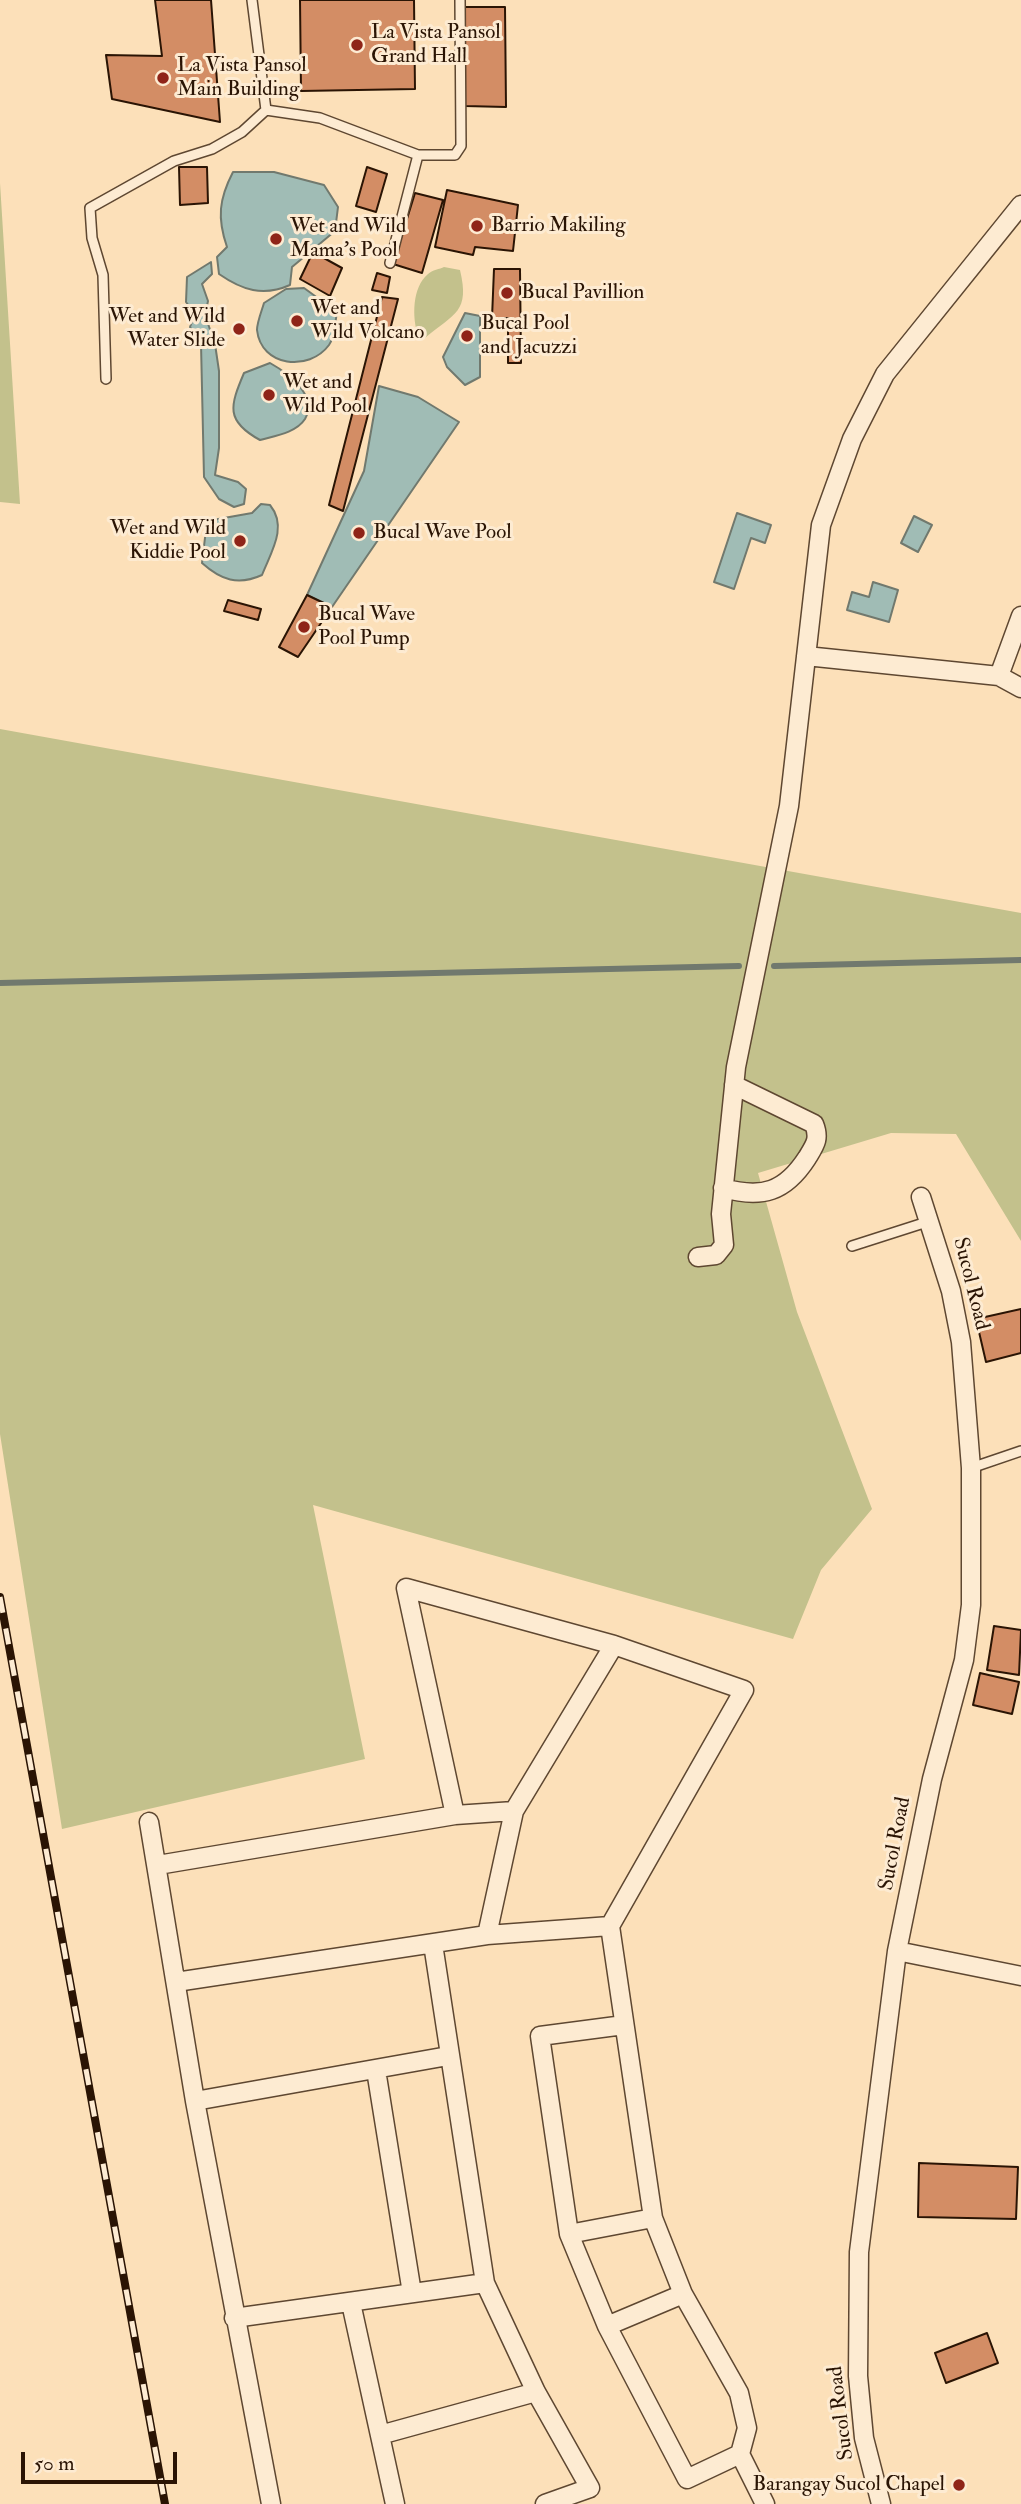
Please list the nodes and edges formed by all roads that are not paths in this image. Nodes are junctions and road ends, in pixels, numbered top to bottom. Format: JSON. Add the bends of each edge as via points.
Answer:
{"nodes":[{"id":1,"x":252,"y":0,"type":"edge"},
{"id":2,"x":460,"y":0,"type":"edge"},
{"id":3,"x":266,"y":110,"type":"junction"},
{"id":4,"x":418,"y":155,"type":"junction"},
{"id":5,"x":1021,"y":205,"type":"edge"},
{"id":6,"x":390,"y":263,"type":"dead end"},
{"id":7,"x":106,"y":379,"type":"dead end"},
{"id":8,"x":1021,"y":616,"type":"edge"},
{"id":9,"x":806,"y":656,"type":"junction"},
{"id":10,"x":999,"y":676,"type":"junction"},
{"id":11,"x":1021,"y":688,"type":"edge"},
{"id":12,"x":734,"y":1085,"type":"junction"},
{"id":13,"x":723,"y":1188,"type":"junction"},
{"id":14,"x":921,"y":1197,"type":"dead end"},
{"id":15,"x":930,"y":1221,"type":"junction"},
{"id":16,"x":852,"y":1245,"type":"dead end"},
{"id":17,"x":698,"y":1257,"type":"dead end"},
{"id":18,"x":1021,"y":1451,"type":"edge"},
{"id":19,"x":971,"y":1468,"type":"junction"},
{"id":20,"x":614,"y":1645,"type":"junction"},
{"id":21,"x":514,"y":1811,"type":"junction"},
{"id":22,"x":455,"y":1815,"type":"junction"},
{"id":23,"x":149,"y":1822,"type":"dead end"},
{"id":24,"x":158,"y":1865,"type":"junction"},
{"id":25,"x":611,"y":1926,"type":"junction"},
{"id":26,"x":487,"y":1936,"type":"junction"},
{"id":27,"x":433,"y":1944,"type":"junction"},
{"id":28,"x":897,"y":1951,"type":"junction"},
{"id":29,"x":1021,"y":1976,"type":"edge"},
{"id":30,"x":176,"y":1982,"type":"junction"},
{"id":31,"x":624,"y":2025,"type":"junction"},
{"id":32,"x":448,"y":2056,"type":"junction"},
{"id":33,"x":376,"y":2070,"type":"junction"},
{"id":34,"x":195,"y":2101,"type":"junction"},
{"id":35,"x":653,"y":2218,"type":"junction"},
{"id":36,"x":569,"y":2234,"type":"junction"},
{"id":37,"x":485,"y":2283,"type":"junction"},
{"id":38,"x":412,"y":2292,"type":"junction"},
{"id":39,"x":682,"y":2294,"type":"junction"},
{"id":40,"x":351,"y":2304,"type":"junction"},
{"id":41,"x":234,"y":2318,"type":"junction"},
{"id":42,"x":607,"y":2326,"type":"junction"},
{"id":43,"x":536,"y":2392,"type":"junction"},
{"id":44,"x":380,"y":2435,"type":"junction"},
{"id":45,"x":740,"y":2454,"type":"junction"},
{"id":46,"x":271,"y":2504,"type":"edge"},
{"id":47,"x":395,"y":2504,"type":"edge"},
{"id":48,"x":545,"y":2504,"type":"edge"},
{"id":49,"x":765,"y":2504,"type":"edge"},
{"id":50,"x":881,"y":2504,"type":"edge"}],
"edges":[{"from":1,"to":3,"type":"lane"},
{"from":2,"to":4,"type":"lane","via":[[461,146],[455,155]]},
{"from":3,"to":4,"type":"lane","via":[[320,118]]},
{"from":3,"to":7,"type":"lane","via":[[242,132],[212,149],[174,161],[90,208],[92,238],[103,275]]},
{"from":4,"to":6,"type":"lane"},
{"from":5,"to":9,"type":"street","via":[[885,374],[852,439],[821,525]]},
{"from":8,"to":10,"type":"street"},
{"from":9,"to":10,"type":"street"},
{"from":9,"to":12,"type":"street","via":[[789,806]]},
{"from":10,"to":11,"type":"street"},
{"from":12,"to":13,"type":"street"},
{"from":12,"to":13,"type":"street","via":[[814,1124],[818,1134],[796,1175],[785,1185],[751,1194]]},
{"from":13,"to":17,"type":"street","via":[[724,1245],[716,1255]]},
{"from":14,"to":15,"type":"street","name":"Sucol Road"},
{"from":15,"to":16,"type":"lane"},
{"from":15,"to":19,"type":"street","name":"Sucol Road","via":[[961,1342]]},
{"from":18,"to":19,"type":"lane"},
{"from":19,"to":28,"type":"street","name":"Sucol Road","via":[[971,1605],[964,1660],[932,1779]]},
{"from":20,"to":21,"type":"street"},
{"from":20,"to":22,"type":"street","via":[[406,1588]]},
{"from":20,"to":25,"type":"street","via":[[744,1690]]},
{"from":21,"to":22,"type":"street"},
{"from":21,"to":26,"type":"street"},
{"from":22,"to":24,"type":"street"},
{"from":23,"to":24,"type":"street"},
{"from":24,"to":30,"type":"street"},
{"from":25,"to":26,"type":"street"},
{"from":25,"to":31,"type":"street"},
{"from":26,"to":27,"type":"street"},
{"from":27,"to":30,"type":"street"},
{"from":27,"to":32,"type":"street"},
{"from":28,"to":29,"type":"street"},
{"from":28,"to":50,"type":"street","name":"Sucol Road","via":[[859,2252],[858,2376],[864,2438]]},
{"from":30,"to":34,"type":"street"},
{"from":31,"to":35,"type":"street"},
{"from":31,"to":36,"type":"street","via":[[540,2036]]},
{"from":32,"to":33,"type":"street"},
{"from":32,"to":37,"type":"street"},
{"from":33,"to":34,"type":"street"},
{"from":33,"to":38,"type":"street"},
{"from":34,"to":41,"type":"street"},
{"from":35,"to":36,"type":"street"},
{"from":35,"to":39,"type":"street"},
{"from":36,"to":42,"type":"street"},
{"from":37,"to":38,"type":"street"},
{"from":37,"to":43,"type":"street"},
{"from":38,"to":40,"type":"street"},
{"from":39,"to":42,"type":"street"},
{"from":39,"to":45,"type":"street","via":[[739,2393],[747,2428]]},
{"from":40,"to":41,"type":"street"},
{"from":40,"to":44,"type":"street"},
{"from":41,"to":46,"type":"street"},
{"from":42,"to":45,"type":"street","via":[[687,2479]]},
{"from":43,"to":44,"type":"street"},
{"from":43,"to":48,"type":"street","via":[[590,2488]]},
{"from":44,"to":47,"type":"street"},
{"from":45,"to":49,"type":"street"}]}
